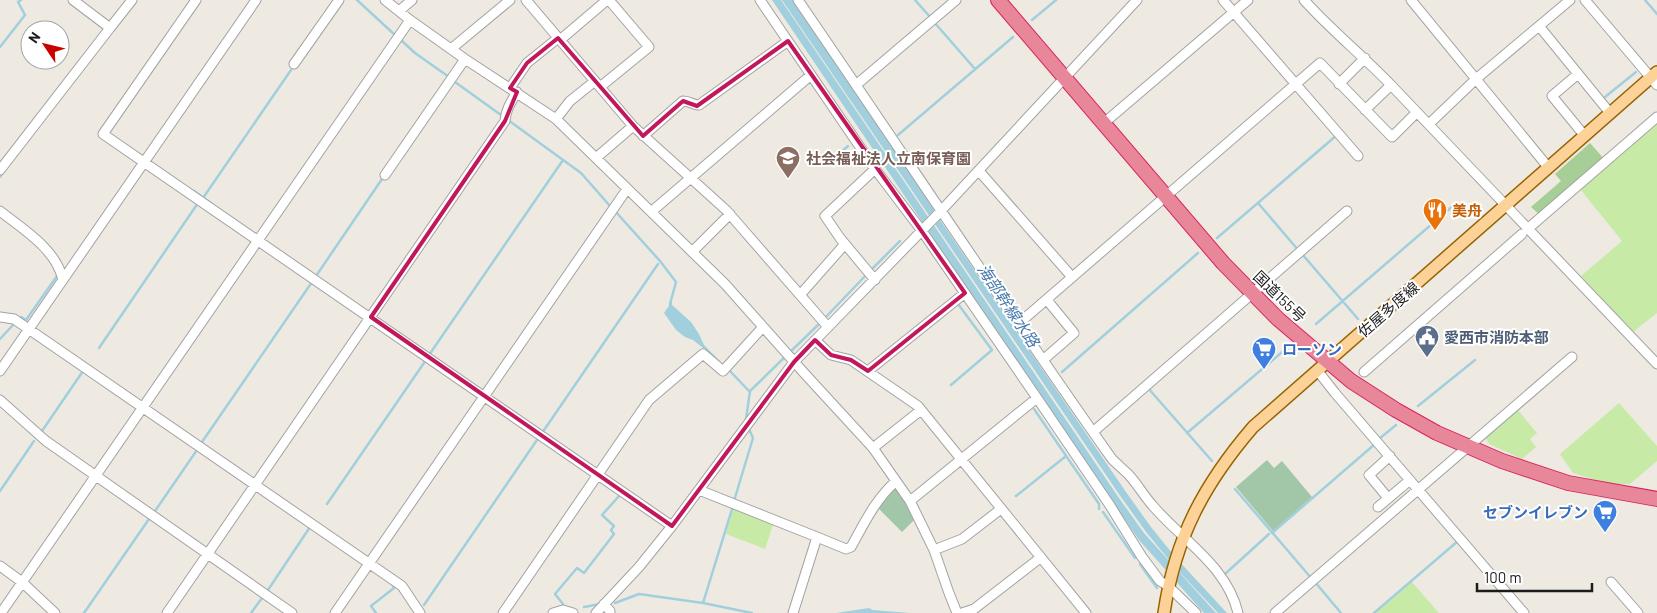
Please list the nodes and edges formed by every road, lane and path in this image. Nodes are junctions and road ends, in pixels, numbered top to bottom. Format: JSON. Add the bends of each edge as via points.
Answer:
{"nodes":[{"id":1,"x":73,"y":0,"type":"edge"},
{"id":2,"x":132,"y":0,"type":"edge"},
{"id":3,"x":196,"y":0,"type":"edge"},
{"id":4,"x":256,"y":0,"type":"edge"},
{"id":5,"x":339,"y":0,"type":"edge"},
{"id":6,"x":385,"y":0,"type":"edge"},
{"id":7,"x":412,"y":0,"type":"edge"},
{"id":8,"x":510,"y":0,"type":"edge"},
{"id":9,"x":526,"y":0,"type":"edge"},
{"id":10,"x":608,"y":0,"type":"edge"},
{"id":11,"x":760,"y":0,"type":"edge"},
{"id":12,"x":798,"y":0,"type":"edge"},
{"id":13,"x":956,"y":0,"type":"edge"},
{"id":14,"x":998,"y":0,"type":"edge"},
{"id":15,"x":1138,"y":0,"type":"edge"},
{"id":16,"x":1223,"y":0,"type":"edge"},
{"id":17,"x":1248,"y":0,"type":"edge"},
{"id":18,"x":1304,"y":0,"type":"edge"},
{"id":19,"x":1411,"y":0,"type":"edge"},
{"id":20,"x":1570,"y":0,"type":"edge"},
{"id":21,"x":1585,"y":0,"type":"edge"},
{"id":22,"x":399,"y":11,"type":"junction"},
{"id":23,"x":1234,"y":12,"type":"junction"},
{"id":24,"x":410,"y":20,"type":"junction"},
{"id":25,"x":1540,"y":26,"type":"junction"},
{"id":26,"x":110,"y":28,"type":"junction"},
{"id":27,"x":559,"y":39,"type":"junction"},
{"id":28,"x":788,"y":41,"type":"junction"},
{"id":29,"x":451,"y":49,"type":"junction"},
{"id":30,"x":1365,"y":58,"type":"junction"},
{"id":31,"x":465,"y":59,"type":"junction"},
{"id":32,"x":294,"y":64,"type":"dead end"},
{"id":33,"x":1578,"y":74,"type":"junction"},
{"id":34,"x":811,"y":75,"type":"junction"},
{"id":35,"x":1066,"y":78,"type":"junction"},
{"id":36,"x":1655,"y":78,"type":"edge"},
{"id":37,"x":1476,"y":79,"type":"junction"},
{"id":38,"x":598,"y":84,"type":"junction"},
{"id":39,"x":1339,"y":84,"type":"junction"},
{"id":40,"x":856,"y":85,"type":"junction"},
{"id":41,"x":1296,"y":85,"type":"junction"},
{"id":42,"x":1391,"y":85,"type":"junction"},
{"id":43,"x":514,"y":90,"type":"junction"},
{"id":44,"x":1366,"y":110,"type":"junction"},
{"id":45,"x":1417,"y":112,"type":"junction"},
{"id":46,"x":1610,"y":113,"type":"junction"},
{"id":47,"x":1657,"y":117,"type":"edge"},
{"id":48,"x":556,"y":119,"type":"junction"},
{"id":49,"x":1104,"y":124,"type":"junction"},
{"id":50,"x":1429,"y":124,"type":"junction"},
{"id":51,"x":633,"y":126,"type":"junction"},
{"id":52,"x":1584,"y":135,"type":"junction"},
{"id":53,"x":643,"y":136,"type":"junction"},
{"id":54,"x":1358,"y":156,"type":"dead end"},
{"id":55,"x":596,"y":158,"type":"junction"},
{"id":56,"x":144,"y":162,"type":"junction"},
{"id":57,"x":1548,"y":167,"type":"junction"},
{"id":58,"x":875,"y":169,"type":"junction"},
{"id":59,"x":0,"y":170,"type":"edge"},
{"id":60,"x":979,"y":171,"type":"junction"},
{"id":61,"x":385,"y":175,"type":"dead end"},
{"id":62,"x":690,"y":178,"type":"junction"},
{"id":63,"x":627,"y":188,"type":"junction"},
{"id":64,"x":1166,"y":196,"type":"junction"},
{"id":65,"x":1504,"y":206,"type":"junction"},
{"id":66,"x":0,"y":211,"type":"edge"},
{"id":67,"x":1347,"y":211,"type":"dead end"},
{"id":68,"x":651,"y":212,"type":"junction"},
{"id":69,"x":940,"y":212,"type":"junction"},
{"id":70,"x":730,"y":214,"type":"junction"},
{"id":71,"x":1532,"y":226,"type":"dead end"},
{"id":72,"x":922,"y":231,"type":"junction"},
{"id":73,"x":1522,"y":234,"type":"dead end"},
{"id":74,"x":257,"y":240,"type":"junction"},
{"id":75,"x":845,"y":244,"type":"junction"},
{"id":76,"x":692,"y":252,"type":"junction"},
{"id":77,"x":871,"y":276,"type":"junction"},
{"id":78,"x":1072,"y":277,"type":"junction"},
{"id":79,"x":63,"y":280,"type":"junction"},
{"id":80,"x":1252,"y":292,"type":"junction"},
{"id":81,"x":964,"y":293,"type":"junction"},
{"id":82,"x":800,"y":295,"type":"junction"},
{"id":83,"x":1047,"y":300,"type":"junction"},
{"id":84,"x":0,"y":317,"type":"edge"},
{"id":85,"x":370,"y":317,"type":"junction"},
{"id":86,"x":825,"y":323,"type":"junction"},
{"id":87,"x":1018,"y":324,"type":"junction"},
{"id":88,"x":763,"y":327,"type":"junction"},
{"id":89,"x":29,"y":330,"type":"junction"},
{"id":90,"x":815,"y":340,"type":"junction"},
{"id":91,"x":789,"y":357,"type":"junction"},
{"id":92,"x":1572,"y":358,"type":"dead end"},
{"id":93,"x":1043,"y":360,"type":"junction"},
{"id":94,"x":1657,"y":364,"type":"edge"},
{"id":95,"x":1323,"y":366,"type":"junction"},
{"id":96,"x":0,"y":371,"type":"edge"},
{"id":97,"x":868,"y":371,"type":"junction"},
{"id":98,"x":1364,"y":372,"type":"dead end"},
{"id":99,"x":484,"y":396,"type":"junction"},
{"id":100,"x":1037,"y":398,"type":"junction"},
{"id":101,"x":0,"y":400,"type":"edge"},
{"id":102,"x":142,"y":408,"type":"junction"},
{"id":103,"x":921,"y":410,"type":"junction"},
{"id":104,"x":1092,"y":432,"type":"junction"},
{"id":105,"x":1469,"y":447,"type":"junction"},
{"id":106,"x":873,"y":448,"type":"junction"},
{"id":107,"x":1390,"y":456,"type":"junction"},
{"id":108,"x":962,"y":459,"type":"junction"},
{"id":109,"x":95,"y":475,"type":"junction"},
{"id":110,"x":598,"y":475,"type":"junction"},
{"id":111,"x":1410,"y":480,"type":"junction"},
{"id":112,"x":896,"y":481,"type":"junction"},
{"id":113,"x":255,"y":486,"type":"junction"},
{"id":114,"x":699,"y":490,"type":"junction"},
{"id":115,"x":1419,"y":490,"type":"junction"},
{"id":116,"x":1388,"y":498,"type":"junction"},
{"id":117,"x":1657,"y":499,"type":"edge"},
{"id":118,"x":910,"y":501,"type":"junction"},
{"id":119,"x":1378,"y":507,"type":"dead end"},
{"id":120,"x":1002,"y":509,"type":"junction"},
{"id":121,"x":672,"y":526,"type":"junction"},
{"id":122,"x":817,"y":538,"type":"junction"},
{"id":123,"x":1182,"y":540,"type":"junction"},
{"id":124,"x":934,"y":550,"type":"junction"},
{"id":125,"x":208,"y":554,"type":"junction"},
{"id":126,"x":1040,"y":558,"type":"junction"},
{"id":127,"x":369,"y":564,"type":"junction"},
{"id":128,"x":0,"y":566,"type":"edge"},
{"id":129,"x":22,"y":582,"type":"junction"},
{"id":130,"x":1612,"y":582,"type":"dead end"},
{"id":131,"x":1168,"y":586,"type":"junction"},
{"id":132,"x":604,"y":604,"type":"junction"},
{"id":133,"x":1080,"y":611,"type":"edge"},
{"id":134,"x":1,"y":613,"type":"edge"},
{"id":135,"x":55,"y":613,"type":"edge"},
{"id":136,"x":167,"y":613,"type":"edge"},
{"id":137,"x":292,"y":613,"type":"edge"},
{"id":138,"x":335,"y":613,"type":"edge"},
{"id":139,"x":420,"y":613,"type":"edge"},
{"id":140,"x":503,"y":613,"type":"edge"},
{"id":141,"x":553,"y":613,"type":"edge"},
{"id":142,"x":573,"y":613,"type":"edge"},
{"id":143,"x":596,"y":613,"type":"edge"},
{"id":144,"x":610,"y":613,"type":"edge"},
{"id":145,"x":793,"y":613,"type":"edge"},
{"id":146,"x":957,"y":613,"type":"edge"},
{"id":147,"x":962,"y":613,"type":"edge"},
{"id":148,"x":1164,"y":613,"type":"edge"},
{"id":149,"x":1196,"y":613,"type":"edge"},
{"id":150,"x":1238,"y":613,"type":"edge"},
{"id":151,"x":1275,"y":613,"type":"edge"},
{"id":152,"x":1524,"y":613,"type":"edge"},
{"id":153,"x":1638,"y":613,"type":"edge"}],
"edges":[{"from":1,"to":26,"type":"street"},
{"from":2,"to":26,"type":"street"},
{"from":3,"to":56,"type":"street","via":[[103,134]]},
{"from":4,"to":56,"type":"street"},
{"from":5,"to":32,"type":"street"},
{"from":6,"to":22,"type":"street"},
{"from":7,"to":22,"type":"street"},
{"from":8,"to":29,"type":"street"},
{"from":9,"to":27,"type":"street"},
{"from":10,"to":27,"type":"street"},
{"from":10,"to":38,"type":"street","via":[[649,47]]},
{"from":11,"to":28,"type":"street"},
{"from":12,"to":40,"type":"street"},
{"from":13,"to":40,"type":"street"},
{"from":14,"to":35,"type":"highway","name":"国道155号"},
{"from":15,"to":35,"type":"street"},
{"from":16,"to":23,"type":"street"},
{"from":17,"to":23,"type":"street"},
{"from":18,"to":30,"type":"street"},
{"from":19,"to":37,"type":"street"},
{"from":20,"to":25,"type":"street"},
{"from":21,"to":36,"type":"street"},
{"from":22,"to":24,"type":"street"},
{"from":23,"to":41,"type":"street"},
{"from":23,"to":49,"type":"street"},
{"from":24,"to":29,"type":"street"},
{"from":24,"to":74,"type":"street"},
{"from":25,"to":33,"type":"street"},
{"from":25,"to":37,"type":"street"},
{"from":26,"to":59,"type":"street"},
{"from":27,"to":38,"type":"street"},
{"from":27,"to":43,"type":"street","via":[[527,63]]},
{"from":28,"to":34,"type":"street"},
{"from":28,"to":53,"type":"street","via":[[700,105],[684,101]]},
{"from":29,"to":31,"type":"street"},
{"from":30,"to":39,"type":"street"},
{"from":30,"to":42,"type":"street"},
{"from":31,"to":43,"type":"street"},
{"from":31,"to":61,"type":"street"},
{"from":33,"to":46,"type":"street"},
{"from":33,"to":52,"type":"street","via":[[1552,96]]},
{"from":34,"to":58,"type":"street"},
{"from":34,"to":62,"type":"street"},
{"from":35,"to":49,"type":"highway","name":"国道155号"},
{"from":35,"to":60,"type":"street"},
{"from":36,"to":46,"type":"main road","name":"佐屋多度線"},
{"from":37,"to":50,"type":"street"},
{"from":37,"to":57,"type":"street"},
{"from":38,"to":48,"type":"street","via":[[570,101]]},
{"from":38,"to":51,"type":"street"},
{"from":39,"to":41,"type":"street","via":[[1320,63]]},
{"from":39,"to":44,"type":"street"},
{"from":40,"to":69,"type":"street"},
{"from":41,"to":54,"type":"street"},
{"from":41,"to":64,"type":"street"},
{"from":42,"to":44,"type":"street"},
{"from":42,"to":45,"type":"street"},
{"from":43,"to":48,"type":"street"},
{"from":43,"to":85,"type":"street","via":[[505,121]]},
{"from":44,"to":45,"type":"street","via":[[1392,137]]},
{"from":45,"to":50,"type":"street"},
{"from":46,"to":52,"type":"main road","name":"佐屋多度線"},
{"from":47,"to":71,"type":"street"},
{"from":48,"to":55,"type":"street"},
{"from":49,"to":64,"type":"highway","name":"国道155号"},
{"from":50,"to":65,"type":"street"},
{"from":51,"to":53,"type":"street"},
{"from":51,"to":55,"type":"street"},
{"from":52,"to":57,"type":"main road","name":"佐屋多度線"},
{"from":53,"to":62,"type":"street"},
{"from":55,"to":63,"type":"street"},
{"from":56,"to":74,"type":"street"},
{"from":56,"to":79,"type":"street"},
{"from":57,"to":65,"type":"main road","name":"佐屋多度線"},
{"from":58,"to":72,"type":"street"},
{"from":58,"to":75,"type":"street","via":[[824,216]]},
{"from":60,"to":69,"type":"street"},
{"from":60,"to":78,"type":"street"},
{"from":62,"to":68,"type":"street"},
{"from":62,"to":70,"type":"street"},
{"from":63,"to":68,"type":"street"},
{"from":63,"to":99,"type":"street"},
{"from":64,"to":78,"type":"street"},
{"from":64,"to":80,"type":"highway","name":"国道155号"},
{"from":65,"to":94,"type":"street"},
{"from":65,"to":95,"type":"main road","name":"佐屋多度線"},
{"from":66,"to":79,"type":"street","via":[[52,256]]},
{"from":67,"to":80,"type":"street"},
{"from":68,"to":76,"type":"street"},
{"from":69,"to":72,"type":"street"},
{"from":69,"to":87,"type":"street"},
{"from":70,"to":76,"type":"street"},
{"from":70,"to":82,"type":"street"},
{"from":72,"to":77,"type":"street"},
{"from":72,"to":81,"type":"street"},
{"from":73,"to":98,"type":"street"},
{"from":74,"to":85,"type":"street"},
{"from":74,"to":102,"type":"street"},
{"from":75,"to":77,"type":"street"},
{"from":75,"to":82,"type":"street"},
{"from":76,"to":88,"type":"street"},
{"from":77,"to":86,"type":"street"},
{"from":78,"to":83,"type":"street"},
{"from":79,"to":89,"type":"street"},
{"from":80,"to":95,"type":"highway","name":"国道155号"},
{"from":80,"to":104,"type":"street"},
{"from":81,"to":97,"type":"street"},
{"from":81,"to":100,"type":"street"},
{"from":82,"to":86,"type":"street"},
{"from":83,"to":87,"type":"street"},
{"from":83,"to":93,"type":"street","via":[[1074,333]]},
{"from":84,"to":89,"type":"street","via":[[14,320]]},
{"from":85,"to":99,"type":"street"},
{"from":85,"to":113,"type":"street"},
{"from":86,"to":90,"type":"street"},
{"from":87,"to":93,"type":"street"},
{"from":88,"to":91,"type":"street"},
{"from":88,"to":110,"type":"street","via":[[723,371],[703,354],[649,400]]},
{"from":89,"to":96,"type":"street"},
{"from":89,"to":102,"type":"street"},
{"from":90,"to":91,"type":"street"},
{"from":90,"to":97,"type":"street","via":[[831,355],[851,360]]},
{"from":91,"to":106,"type":"street"},
{"from":91,"to":114,"type":"street"},
{"from":92,"to":105,"type":"street"},
{"from":93,"to":104,"type":"street"},
{"from":95,"to":105,"type":"highway","name":"国道155号","via":[[1437,433]]},
{"from":95,"to":107,"type":"street"},
{"from":95,"to":123,"type":"main road","name":"佐屋多度線","via":[[1253,427],[1231,453],[1202,497]]},
{"from":97,"to":103,"type":"street"},
{"from":99,"to":110,"type":"street"},
{"from":99,"to":127,"type":"street"},
{"from":100,"to":108,"type":"street"},
{"from":100,"to":131,"type":"street","via":[[1142,557],[1160,581]]},
{"from":101,"to":109,"type":"street","via":[[46,440]]},
{"from":102,"to":109,"type":"street"},
{"from":102,"to":113,"type":"street"},
{"from":103,"to":106,"type":"street"},
{"from":103,"to":108,"type":"street"},
{"from":104,"to":123,"type":"street"},
{"from":105,"to":115,"type":"street"},
{"from":105,"to":117,"type":"highway","name":"国道155号","via":[[1568,483]]},
{"from":106,"to":112,"type":"street"},
{"from":107,"to":111,"type":"street"},
{"from":107,"to":116,"type":"street","via":[[1369,475]]},
{"from":108,"to":118,"type":"street"},
{"from":108,"to":120,"type":"street"},
{"from":109,"to":125,"type":"street"},
{"from":109,"to":129,"type":"street"},
{"from":110,"to":121,"type":"street"},
{"from":110,"to":140,"type":"street"},
{"from":111,"to":115,"type":"street"},
{"from":111,"to":116,"type":"street"},
{"from":112,"to":118,"type":"street"},
{"from":112,"to":122,"type":"street","via":[[874,505],[851,547],[846,550]]},
{"from":113,"to":125,"type":"street"},
{"from":113,"to":127,"type":"street"},
{"from":114,"to":121,"type":"street"},
{"from":114,"to":122,"type":"street"},
{"from":115,"to":151,"type":"street"},
{"from":115,"to":152,"type":"street"},
{"from":116,"to":119,"type":"street"},
{"from":118,"to":124,"type":"street"},
{"from":120,"to":124,"type":"street","via":[[962,539]]},
{"from":120,"to":126,"type":"street"},
{"from":121,"to":132,"type":"street","via":[[639,568]]},
{"from":122,"to":145,"type":"street"},
{"from":123,"to":131,"type":"main road","name":"佐屋多度線"},
{"from":123,"to":150,"type":"street","via":[[1215,568],[1232,594]]},
{"from":124,"to":146,"type":"street"},
{"from":125,"to":136,"type":"street"},
{"from":125,"to":137,"type":"street"},
{"from":126,"to":133,"type":"street"},
{"from":126,"to":147,"type":"street","via":[[974,609]]},
{"from":127,"to":138,"type":"street"},
{"from":127,"to":139,"type":"street","via":[[402,586]]},
{"from":128,"to":129,"type":"street"},
{"from":129,"to":134,"type":"street"},
{"from":129,"to":135,"type":"street"},
{"from":130,"to":153,"type":"street"},
{"from":131,"to":148,"type":"main road","name":"佐屋多度線"},
{"from":131,"to":149,"type":"street"},
{"from":132,"to":143,"type":"street"},
{"from":132,"to":144,"type":"street"},
{"from":141,"to":142,"type":"street","via":[[563,610]]}]}
